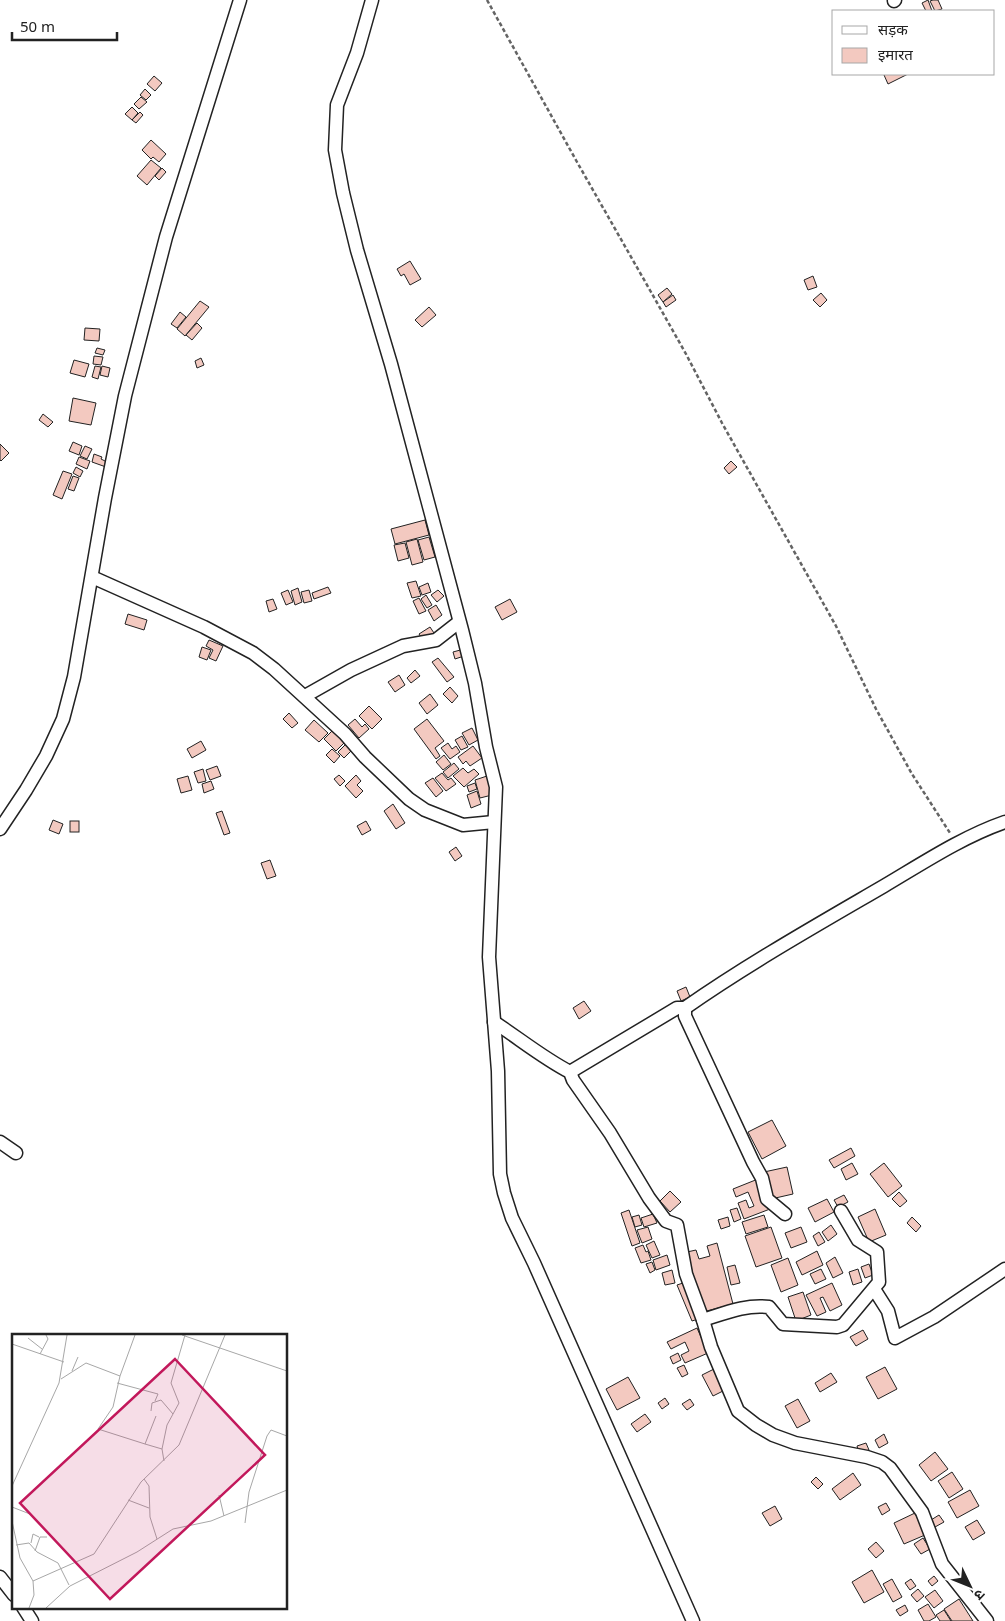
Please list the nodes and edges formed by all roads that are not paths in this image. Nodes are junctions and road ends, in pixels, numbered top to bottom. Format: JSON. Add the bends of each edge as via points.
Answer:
{"nodes":[{"id":1,"x":240,"y":0,"type":"edge"},
{"id":2,"x":372,"y":0,"type":"edge"},
{"id":3,"x":92,"y":577,"type":"junction"},
{"id":4,"x":459,"y":622,"type":"junction"},
{"id":5,"x":305,"y":696,"type":"junction"},
{"id":6,"x":494,"y":822,"type":"junction"},
{"id":7,"x":1005,"y":822,"type":"edge"},
{"id":8,"x":0,"y":829,"type":"edge"},
{"id":9,"x":685,"y":1008,"type":"junction"},
{"id":10,"x":494,"y":1022,"type":"junction"},
{"id":11,"x":570,"y":1072,"type":"junction"},
{"id":12,"x":0,"y":1142,"type":"edge"},
{"id":13,"x":16,"y":1153,"type":"dead end"},
{"id":14,"x":840,"y":1211,"type":"dead end"},
{"id":15,"x":785,"y":1214,"type":"dead end"},
{"id":16,"x":1005,"y":1269,"type":"edge"},
{"id":17,"x":874,"y":1289,"type":"junction"},
{"id":18,"x":703,"y":1320,"type":"junction"},
{"id":19,"x":0,"y":1577,"type":"edge"},
{"id":20,"x":12,"y":1592,"type":"edge"},
{"id":21,"x":24,"y":1608,"type":"edge"},
{"id":22,"x":32,"y":1621,"type":"edge"},
{"id":23,"x":693,"y":1621,"type":"edge"},
{"id":24,"x":987,"y":1621,"type":"edge"}],
"edges":[{"from":1,"to":3,"type":"street","via":[[166,237],[127,387]]},
{"from":2,"to":4,"type":"street","via":[[337,106],[335,150],[356,250],[391,364]]},
{"from":3,"to":5,"type":"street","via":[[235,642]]},
{"from":3,"to":8,"type":"street","via":[[63,719],[46,756]]},
{"from":4,"to":5,"type":"street","via":[[436,640],[403,646]]},
{"from":4,"to":6,"type":"street","via":[[496,787]]},
{"from":5,"to":6,"type":"street","via":[[408,799],[425,810],[463,825]]},
{"from":6,"to":10,"type":"street","via":[[489,957]]},
{"from":7,"to":9,"type":"street","via":[[956,843],[713,988]]},
{"from":9,"to":11,"type":"street","via":[[677,1008]]},
{"from":9,"to":15,"type":"street","via":[[685,1016],[762,1178],[767,1199]]},
{"from":10,"to":11,"type":"street","via":[[549,1062]]},
{"from":10,"to":23,"type":"street","via":[[500,1174],[504,1194]]},
{"from":11,"to":18,"type":"street","via":[[649,1198],[666,1221],[676,1224],[686,1274]]},
{"from":12,"to":13,"type":"street"},
{"from":14,"to":17,"type":"street","via":[[858,1240],[877,1252],[879,1282]]},
{"from":16,"to":17,"type":"street","via":[[934,1317],[895,1338],[888,1311]]},
{"from":17,"to":18,"type":"street","via":[[847,1322],[837,1327],[783,1324],[769,1307],[758,1306]]},
{"from":18,"to":24,"type":"street","via":[[738,1411],[773,1435],[795,1443],[867,1457],[890,1468],[922,1512],[942,1564]]},
{"from":19,"to":20,"type":"street"},
{"from":21,"to":22,"type":"street"}]}
